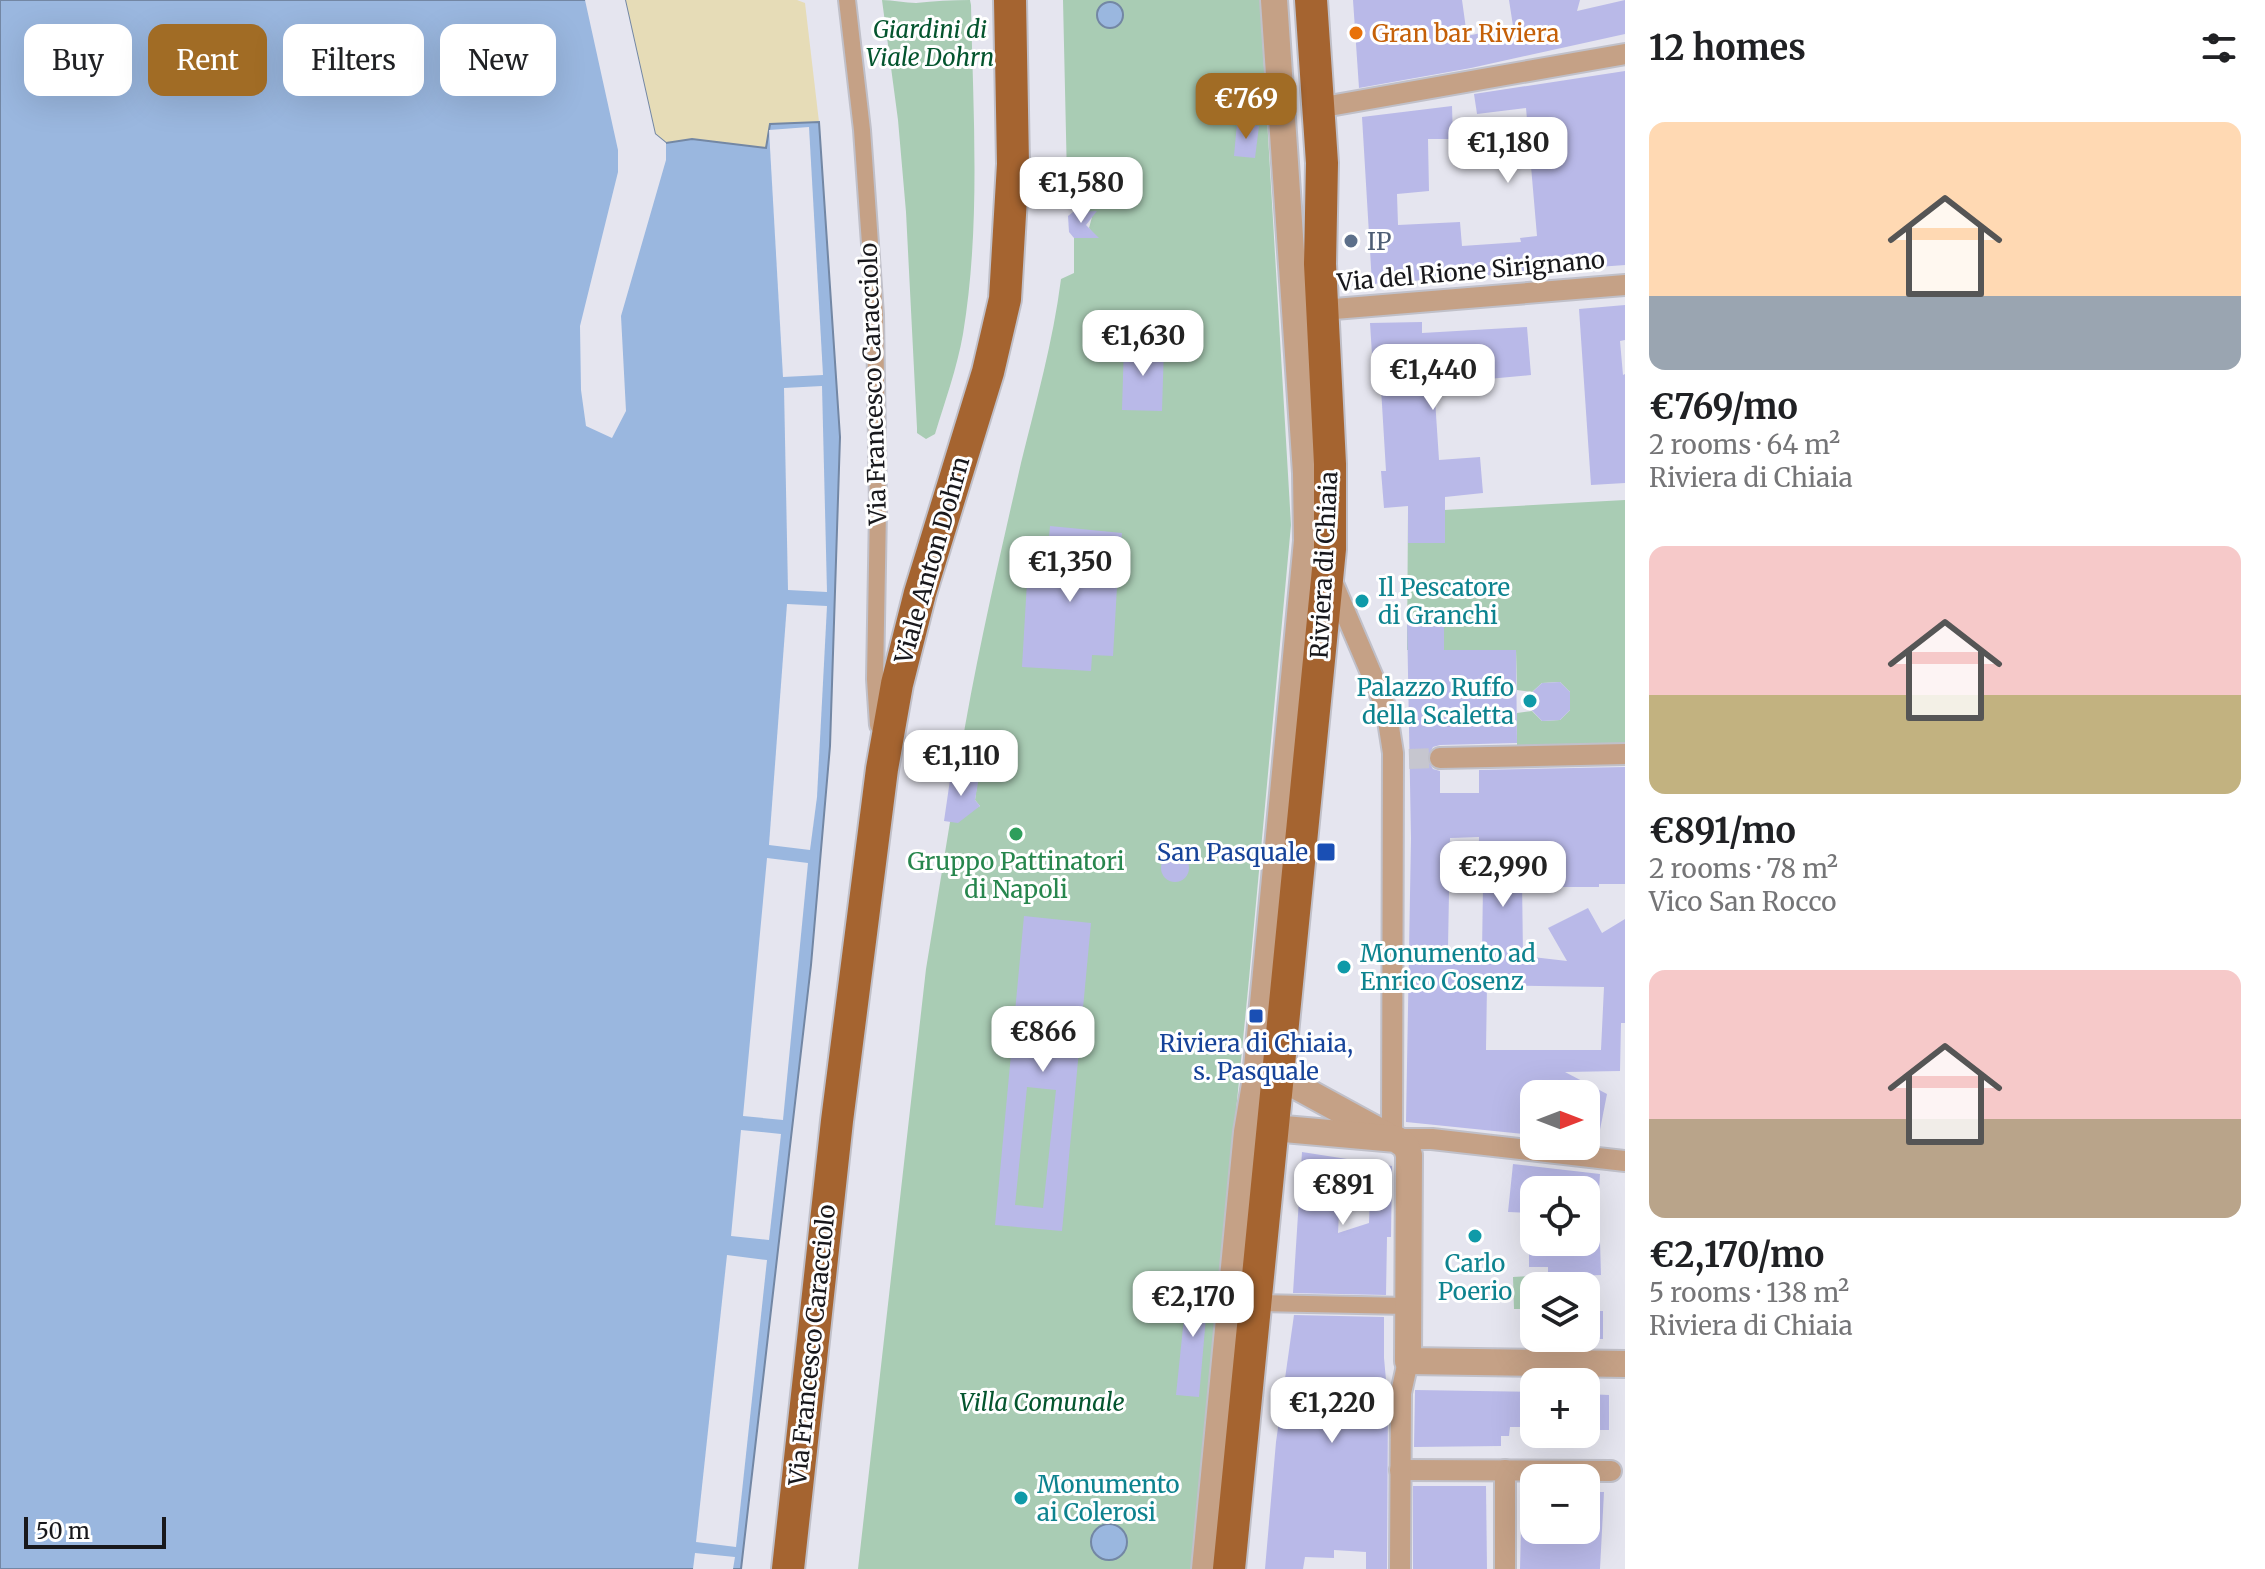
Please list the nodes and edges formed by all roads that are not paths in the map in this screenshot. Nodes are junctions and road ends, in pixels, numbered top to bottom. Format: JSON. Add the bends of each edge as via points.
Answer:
{"nodes":[{"id":1,"x":847,"y":0,"type":"edge"},
{"id":2,"x":1010,"y":0,"type":"edge"},
{"id":3,"x":1274,"y":0,"type":"edge"},
{"id":4,"x":1311,"y":0,"type":"edge"},
{"id":5,"x":1625,"y":54,"type":"edge"},
{"id":6,"x":1318,"y":108,"type":"junction"},
{"id":7,"x":1625,"y":285,"type":"edge"},
{"id":8,"x":1322,"y":310,"type":"junction"},
{"id":9,"x":1329,"y":573,"type":"junction"},
{"id":10,"x":1625,"y":754,"type":"edge"},
{"id":11,"x":1440,"y":758,"type":"tunnel mouth"},
{"id":12,"x":882,"y":769,"type":"junction"},
{"id":13,"x":1278,"y":1076,"type":"junction"},
{"id":14,"x":837,"y":1121,"type":"joint"},
{"id":15,"x":1260,"y":1130,"type":"junction"},
{"id":16,"x":1394,"y":1139,"type":"junction"},
{"id":17,"x":1625,"y":1161,"type":"edge"},
{"id":18,"x":1255,"y":1303,"type":"junction"},
{"id":19,"x":1408,"y":1306,"type":"junction"},
{"id":20,"x":1408,"y":1361,"type":"junction"},
{"id":21,"x":1625,"y":1364,"type":"edge"},
{"id":22,"x":1400,"y":1470,"type":"junction"},
{"id":23,"x":1505,"y":1470,"type":"junction"},
{"id":24,"x":1611,"y":1471,"type":"dead end"},
{"id":25,"x":788,"y":1569,"type":"edge"},
{"id":26,"x":1205,"y":1569,"type":"edge"},
{"id":27,"x":1229,"y":1569,"type":"edge"},
{"id":28,"x":1400,"y":1569,"type":"edge"},
{"id":29,"x":1505,"y":1569,"type":"edge"}],
"edges":[{"from":1,"to":12,"type":"street","name":"Via Francesco Caracciolo","via":[[875,315],[875,679]]},
{"from":2,"to":12,"type":"main road","name":"Viale Anton Dohrn","via":[[1013,164],[1005,299],[920,593]]},
{"from":3,"to":15,"type":"street","name":"Riviera di Chiaia","via":[[1308,525],[1263,1003]]},
{"from":4,"to":6,"type":"main road","name":"Riviera di Chiaia"},
{"from":5,"to":6,"type":"street"},
{"from":6,"to":8,"type":"main road","name":"Riviera di Chiaia"},
{"from":7,"to":8,"type":"street","name":"Via del Rione Sirignano"},
{"from":8,"to":9,"type":"main road","name":"Riviera di Chiaia","via":[[1331,491]]},
{"from":9,"to":13,"type":"main road","name":"Riviera di Chiaia"},
{"from":9,"to":16,"type":"street","via":[[1386,708],[1401,759]]},
{"from":10,"to":11,"type":"street"},
{"from":12,"to":14,"type":"main road","name":"Viale Anton Dohrn"},
{"from":13,"to":15,"type":"main road","name":"Riviera di Chiaia"},
{"from":13,"to":16,"type":"street"},
{"from":14,"to":25,"type":"main road","name":"Via Francesco Caracciolo"},
{"from":15,"to":16,"type":"street"},
{"from":15,"to":18,"type":"main road","name":"Riviera di Chiaia"},
{"from":15,"to":26,"type":"street","name":"Riviera di Chiaia"},
{"from":16,"to":17,"type":"street"},
{"from":16,"to":19,"type":"street","via":[[1409,1155]]},
{"from":18,"to":19,"type":"street"},
{"from":18,"to":27,"type":"main road","name":"Riviera di Chiaia"},
{"from":19,"to":20,"type":"street"},
{"from":20,"to":21,"type":"street"},
{"from":20,"to":22,"type":"street","via":[[1401,1393]]},
{"from":22,"to":23,"type":"street"},
{"from":22,"to":28,"type":"street"},
{"from":23,"to":24,"type":"street"},
{"from":23,"to":29,"type":"street"}]}
